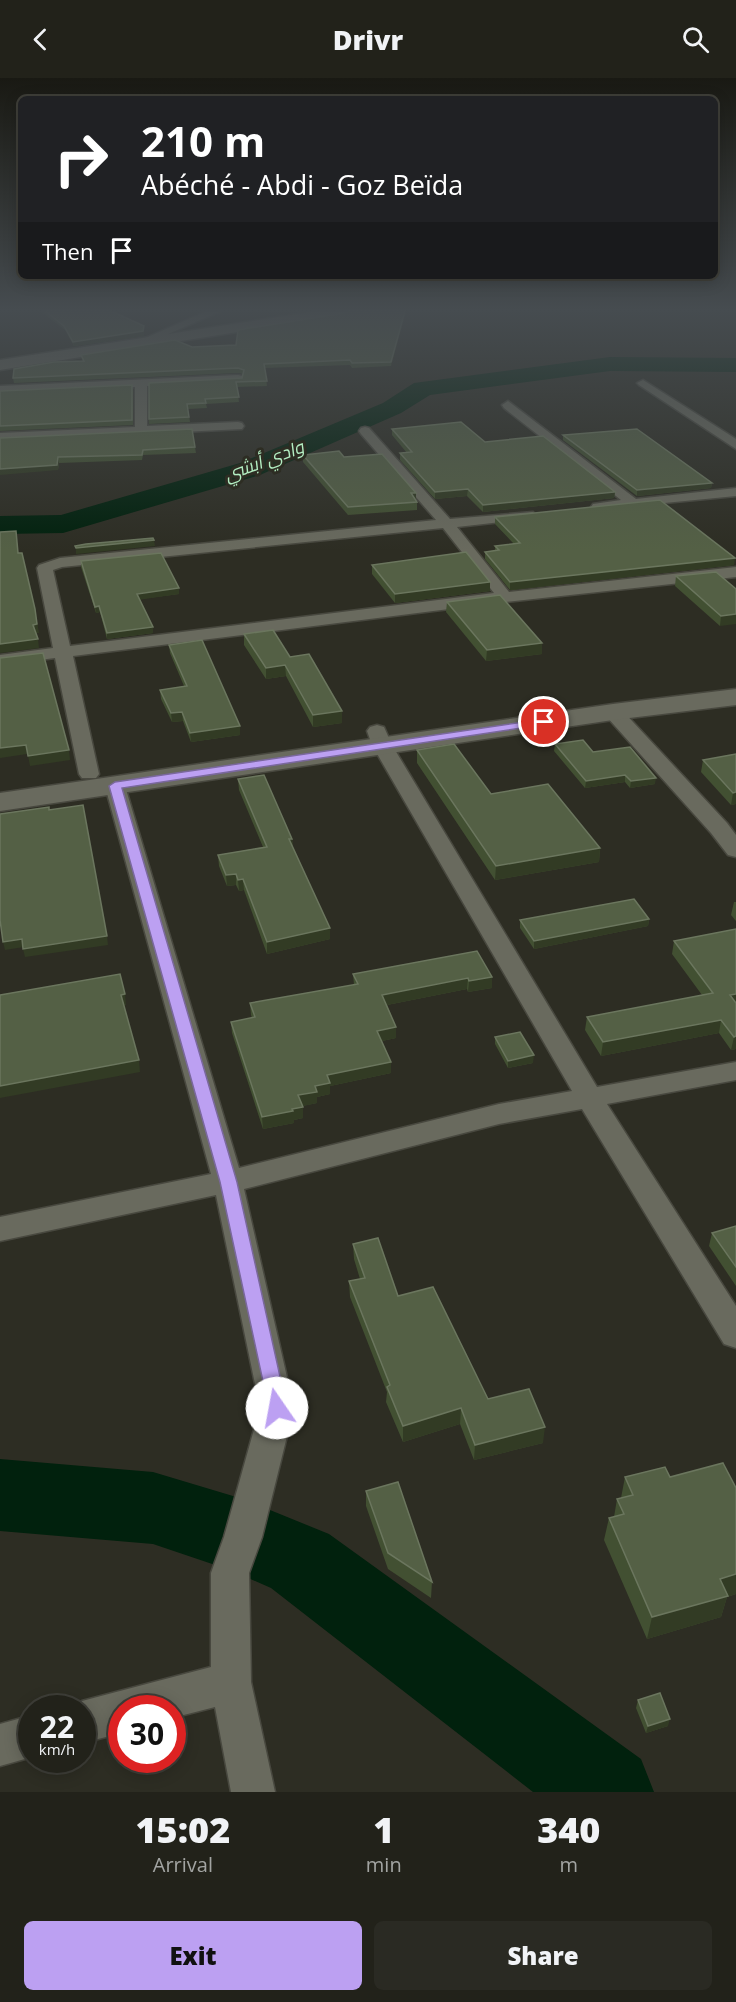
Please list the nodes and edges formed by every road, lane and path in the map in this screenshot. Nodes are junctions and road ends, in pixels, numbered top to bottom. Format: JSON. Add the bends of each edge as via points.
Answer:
{"nodes":[{"id":1,"x":141,"y":391,"type":"edge"},
{"id":2,"x":655,"y":391,"type":"edge"},
{"id":3,"x":508,"y":405,"type":"dead end"},
{"id":4,"x":238,"y":426,"type":"dead end"},
{"id":5,"x":141,"y":430,"type":"junction"},
{"id":6,"x":365,"y":431,"type":"dead end"},
{"id":7,"x":0,"y":438,"type":"edge"},
{"id":8,"x":736,"y":445,"type":"edge"},
{"id":9,"x":736,"y":492,"type":"edge"},
{"id":10,"x":633,"y":503,"type":"junction"},
{"id":11,"x":587,"y":508,"type":"edge"},
{"id":12,"x":540,"y":513,"type":"edge"},
{"id":13,"x":447,"y":524,"type":"junction"},
{"id":14,"x":736,"y":572,"type":"edge"},
{"id":15,"x":505,"y":597,"type":"junction"},
{"id":16,"x":65,"y":652,"type":"junction"},
{"id":17,"x":0,"y":660,"type":"edge"},
{"id":18,"x":736,"y":683,"type":"edge"},
{"id":19,"x":736,"y":697,"type":"edge"},
{"id":20,"x":613,"y":712,"type":"junction"},
{"id":21,"x":379,"y":738,"type":"junction"},
{"id":22,"x":102,"y":780,"type":"junction"},
{"id":23,"x":0,"y":786,"type":"edge"},
{"id":24,"x":0,"y":802,"type":"edge"},
{"id":25,"x":736,"y":850,"type":"edge"},
{"id":26,"x":736,"y":1071,"type":"edge"},
{"id":27,"x":589,"y":1098,"type":"junction"},
{"id":28,"x":228,"y":1182,"type":"junction"},
{"id":29,"x":0,"y":1229,"type":"edge"},
{"id":30,"x":736,"y":1334,"type":"edge"},
{"id":31,"x":231,"y":1682,"type":"junction"},
{"id":32,"x":182,"y":1695,"type":"edge"},
{"id":33,"x":18,"y":1740,"type":"edge"},
{"id":34,"x":0,"y":1745,"type":"edge"},
{"id":35,"x":253,"y":1792,"type":"edge"}],
"edges":[{"from":1,"to":5,"type":"street"},
{"from":2,"to":8,"type":"street"},
{"from":3,"to":10,"type":"street"},
{"from":4,"to":5,"type":"street"},
{"from":5,"to":7,"type":"street"},
{"from":6,"to":13,"type":"street"},
{"from":9,"to":10,"type":"street"},
{"from":10,"to":11,"type":"street"},
{"from":12,"to":13,"type":"street"},
{"from":13,"to":15,"type":"street"},
{"from":13,"to":16,"type":"street","via":[[53,565],[45,568],[45,573]]},
{"from":14,"to":15,"type":"street"},
{"from":15,"to":16,"type":"street"},
{"from":16,"to":17,"type":"street"},
{"from":16,"to":22,"type":"street"},
{"from":18,"to":21,"type":"main road"},
{"from":19,"to":20,"type":"main road"},
{"from":20,"to":21,"type":"main road"},
{"from":20,"to":25,"type":"street"},
{"from":21,"to":22,"type":"main road"},
{"from":21,"to":27,"type":"street"},
{"from":22,"to":23,"type":"main road"},
{"from":22,"to":24,"type":"main road"},
{"from":22,"to":28,"type":"street"},
{"from":26,"to":27,"type":"street"},
{"from":27,"to":28,"type":"street","via":[[443,1127]]},
{"from":27,"to":30,"type":"street"},
{"from":28,"to":29,"type":"street"},
{"from":28,"to":31,"type":"street","via":[[277,1408],[230,1574]]},
{"from":31,"to":32,"type":"street"},
{"from":31,"to":35,"type":"street"},
{"from":33,"to":34,"type":"street"}]}
